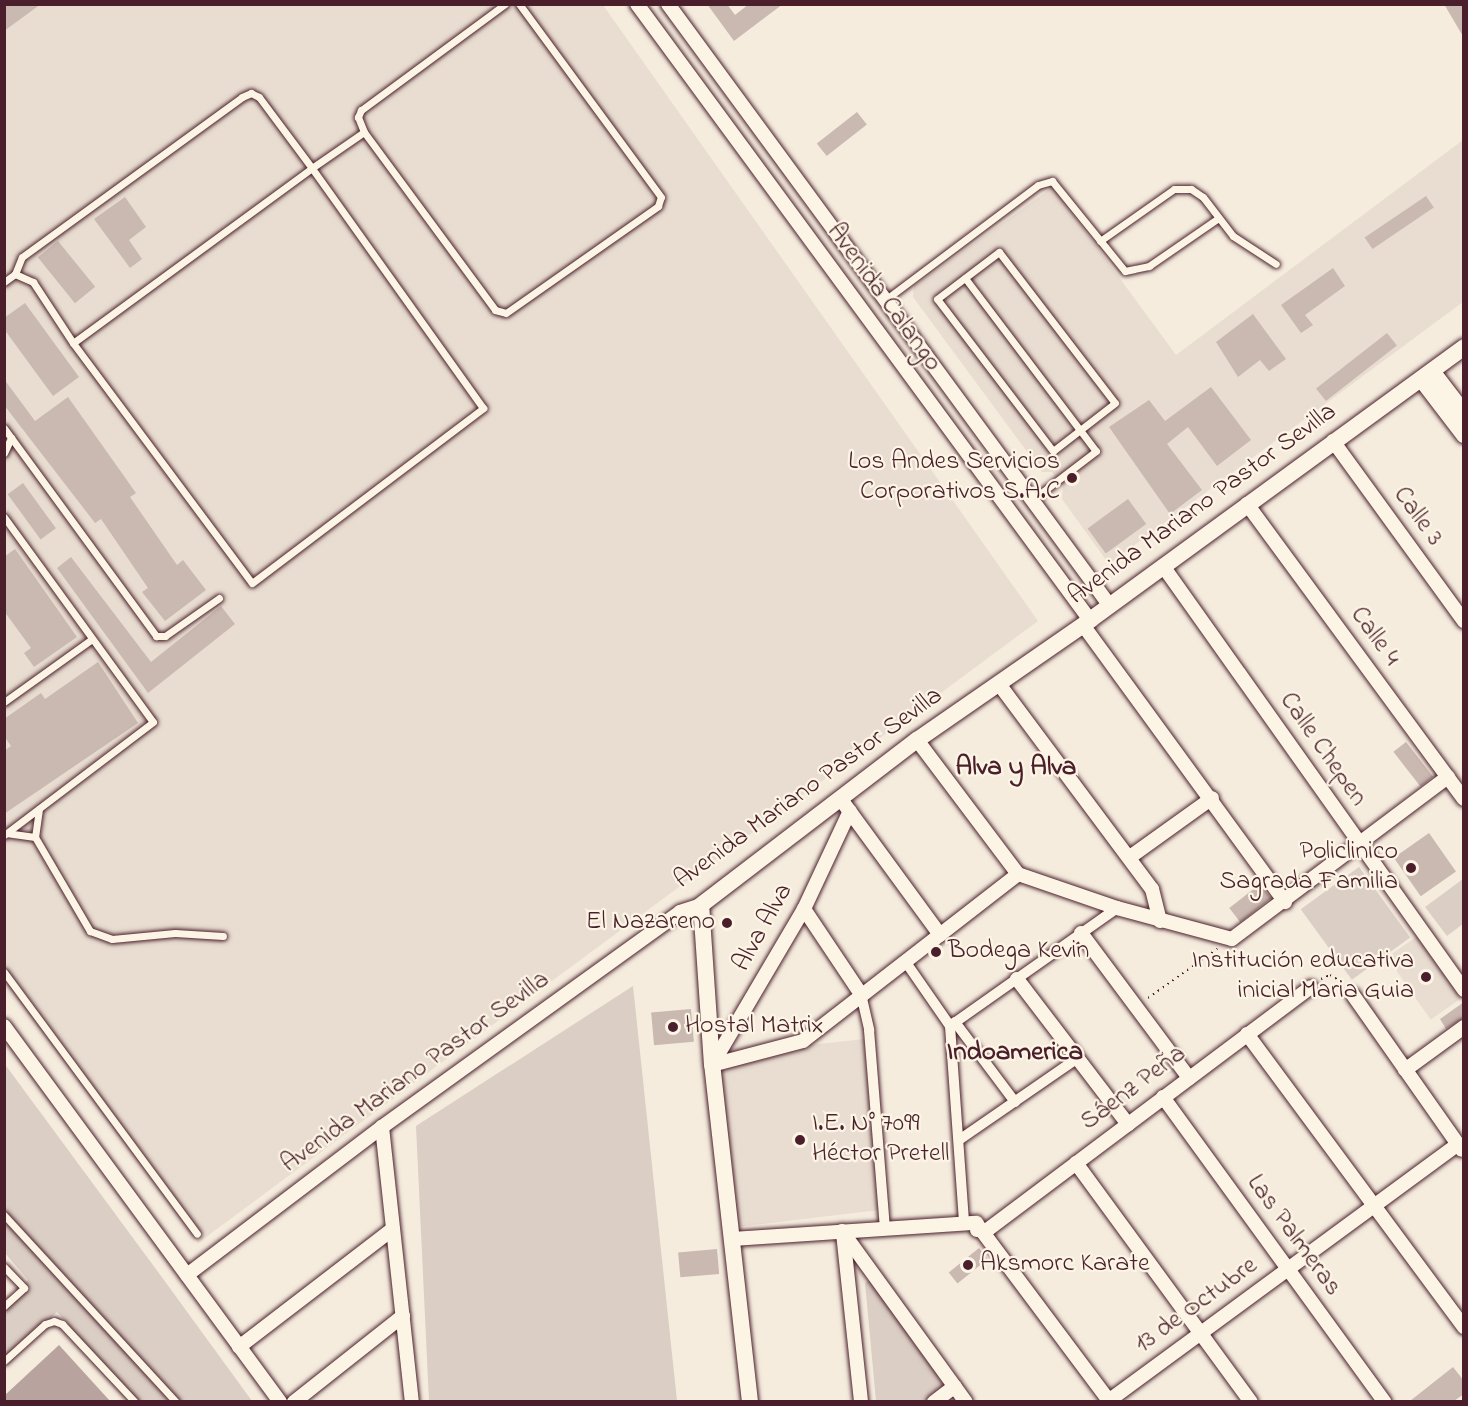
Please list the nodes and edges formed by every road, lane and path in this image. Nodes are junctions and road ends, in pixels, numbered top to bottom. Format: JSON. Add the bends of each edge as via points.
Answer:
{"nodes":[{"id":1,"x":505,"y":4,"type":"edge"},
{"id":2,"x":519,"y":4,"type":"edge"},
{"id":3,"x":637,"y":4,"type":"edge"},
{"id":4,"x":668,"y":4,"type":"edge"},
{"id":5,"x":364,"y":132,"type":"junction"},
{"id":6,"x":312,"y":168,"type":"junction"},
{"id":7,"x":1217,"y":219,"type":"junction"},
{"id":8,"x":1100,"y":241,"type":"junction"},
{"id":9,"x":1276,"y":264,"type":"dead end"},
{"id":10,"x":15,"y":274,"type":"junction"},
{"id":11,"x":965,"y":278,"type":"junction"},
{"id":12,"x":4,"y":282,"type":"edge"},
{"id":13,"x":885,"y":300,"type":"junction"},
{"id":14,"x":73,"y":343,"type":"junction"},
{"id":15,"x":1464,"y":347,"type":"edge"},
{"id":16,"x":1427,"y":375,"type":"junction"},
{"id":17,"x":1464,"y":413,"type":"edge"},
{"id":18,"x":4,"y":428,"type":"edge"},
{"id":19,"x":1080,"y":430,"type":"junction"},
{"id":20,"x":1464,"y":435,"type":"edge"},
{"id":21,"x":11,"y":438,"type":"junction"},
{"id":22,"x":1333,"y":441,"type":"junction"},
{"id":23,"x":4,"y":453,"type":"edge"},
{"id":24,"x":1032,"y":500,"type":"junction"},
{"id":25,"x":1246,"y":504,"type":"junction"},
{"id":26,"x":4,"y":517,"type":"edge"},
{"id":27,"x":1163,"y":566,"type":"junction"},
{"id":28,"x":219,"y":598,"type":"dead end"},
{"id":29,"x":1110,"y":606,"type":"junction"},
{"id":30,"x":1464,"y":621,"type":"edge"},
{"id":31,"x":1087,"y":622,"type":"junction"},
{"id":32,"x":92,"y":639,"type":"junction"},
{"id":33,"x":999,"y":684,"type":"junction"},
{"id":34,"x":4,"y":702,"type":"edge"},
{"id":35,"x":917,"y":740,"type":"junction"},
{"id":36,"x":1448,"y":777,"type":"junction"},
{"id":37,"x":1212,"y":798,"type":"junction"},
{"id":38,"x":1464,"y":799,"type":"edge"},
{"id":39,"x":845,"y":805,"type":"junction"},
{"id":40,"x":39,"y":809,"type":"junction"},
{"id":41,"x":5,"y":834,"type":"edge"},
{"id":42,"x":35,"y":837,"type":"junction"},
{"id":43,"x":1360,"y":845,"type":"junction"},
{"id":44,"x":1130,"y":857,"type":"junction"},
{"id":45,"x":1018,"y":874,"type":"junction"},
{"id":46,"x":1285,"y":902,"type":"junction"},
{"id":47,"x":701,"y":905,"type":"junction"},
{"id":48,"x":1117,"y":908,"type":"junction"},
{"id":49,"x":804,"y":909,"type":"junction"},
{"id":50,"x":1160,"y":921,"type":"junction"},
{"id":51,"x":1081,"y":933,"type":"junction"},
{"id":52,"x":940,"y":935,"type":"junction"},
{"id":53,"x":223,"y":936,"type":"dead end"},
{"id":54,"x":1232,"y":939,"type":"junction"},
{"id":55,"x":905,"y":961,"type":"junction"},
{"id":56,"x":4,"y":972,"type":"edge"},
{"id":57,"x":1017,"y":979,"type":"junction"},
{"id":58,"x":1311,"y":987,"type":"joint"},
{"id":59,"x":1464,"y":990,"type":"edge"},
{"id":60,"x":861,"y":994,"type":"junction"},
{"id":61,"x":1353,"y":995,"type":"joint"},
{"id":62,"x":1136,"y":1007,"type":"junction"},
{"id":63,"x":952,"y":1024,"type":"junction"},
{"id":64,"x":4,"y":1026,"type":"edge"},
{"id":65,"x":1464,"y":1027,"type":"edge"},
{"id":66,"x":1247,"y":1034,"type":"junction"},
{"id":67,"x":1078,"y":1058,"type":"junction"},
{"id":68,"x":712,"y":1065,"type":"junction"},
{"id":69,"x":1405,"y":1070,"type":"junction"},
{"id":70,"x":1189,"y":1078,"type":"junction"},
{"id":71,"x":1163,"y":1097,"type":"junction"},
{"id":72,"x":1015,"y":1102,"type":"junction"},
{"id":73,"x":1128,"y":1124,"type":"junction"},
{"id":74,"x":382,"y":1127,"type":"junction"},
{"id":75,"x":959,"y":1140,"type":"junction"},
{"id":76,"x":1461,"y":1148,"type":"edge"},
{"id":77,"x":1076,"y":1163,"type":"junction"},
{"id":78,"x":1374,"y":1206,"type":"junction"},
{"id":79,"x":4,"y":1215,"type":"edge"},
{"id":80,"x":964,"y":1221,"type":"junction"},
{"id":81,"x":926,"y":1224,"type":"junction"},
{"id":82,"x":885,"y":1227,"type":"junction"},
{"id":83,"x":393,"y":1229,"type":"junction"},
{"id":84,"x":842,"y":1231,"type":"junction"},
{"id":85,"x":986,"y":1231,"type":"junction"},
{"id":86,"x":198,"y":1234,"type":"dead end"},
{"id":87,"x":732,"y":1239,"type":"junction"},
{"id":88,"x":4,"y":1267,"type":"edge"},
{"id":89,"x":1288,"y":1270,"type":"junction"},
{"id":90,"x":187,"y":1275,"type":"junction"},
{"id":91,"x":4,"y":1306,"type":"edge"},
{"id":92,"x":403,"y":1316,"type":"junction"},
{"id":93,"x":1464,"y":1327,"type":"edge"},
{"id":94,"x":1200,"y":1332,"type":"junction"},
{"id":95,"x":240,"y":1347,"type":"junction"},
{"id":96,"x":4,"y":1361,"type":"edge"},
{"id":97,"x":955,"y":1386,"type":"junction"},
{"id":98,"x":135,"y":1401,"type":"edge"},
{"id":99,"x":175,"y":1401,"type":"edge"},
{"id":100,"x":280,"y":1401,"type":"edge"},
{"id":101,"x":294,"y":1401,"type":"edge"},
{"id":102,"x":412,"y":1401,"type":"edge"},
{"id":103,"x":750,"y":1401,"type":"edge"},
{"id":104,"x":861,"y":1401,"type":"edge"},
{"id":105,"x":934,"y":1401,"type":"edge"},
{"id":106,"x":966,"y":1401,"type":"edge"},
{"id":107,"x":1108,"y":1401,"type":"edge"},
{"id":108,"x":1251,"y":1401,"type":"edge"},
{"id":109,"x":1385,"y":1401,"type":"edge"}],
"edges":[{"from":1,"to":5,"type":"lane","via":[[361,110],[358,117]]},
{"from":2,"to":5,"type":"lane","via":[[656,187],[661,197],[658,206],[506,313],[495,310]]},
{"from":3,"to":31,"type":"street","name":"Avenida Calango"},
{"from":4,"to":13,"type":"street","name":"Avenida Calango"},
{"from":5,"to":6,"type":"lane"},
{"from":6,"to":10,"type":"lane","via":[[259,97],[251,93],[22,257]]},
{"from":6,"to":14,"type":"lane"},
{"from":6,"to":14,"type":"lane","via":[[483,408],[252,583]]},
{"from":7,"to":8,"type":"lane","via":[[1134,272],[1125,271]]},
{"from":7,"to":8,"type":"lane","via":[[1203,197],[1191,189],[1174,189]]},
{"from":7,"to":9,"type":"lane","via":[[1233,236]]},
{"from":8,"to":13,"type":"lane","via":[[1052,181],[1038,185]]},
{"from":10,"to":12,"type":"lane"},
{"from":10,"to":14,"type":"lane","via":[[33,282]]},
{"from":11,"to":19,"type":"lane"},
{"from":11,"to":19,"type":"lane","via":[[937,299],[1053,451]]},
{"from":11,"to":19,"type":"lane","via":[[999,252],[1115,403]]},
{"from":13,"to":24,"type":"street","name":"Avenida Calango"},
{"from":15,"to":16,"type":"street","name":"Avenida Mariano Pastor Sevilla"},
{"from":16,"to":17,"type":"street"},
{"from":16,"to":20,"type":"street"},
{"from":16,"to":22,"type":"street","name":"Avenida Mariano Pastor Sevilla"},
{"from":18,"to":21,"type":"lane"},
{"from":19,"to":24,"type":"lane","via":[[1096,451]]},
{"from":21,"to":23,"type":"lane"},
{"from":21,"to":28,"type":"lane","via":[[156,636],[165,636]]},
{"from":22,"to":25,"type":"street","name":"Avenida Mariano Pastor Sevilla"},
{"from":22,"to":30,"type":"street","name":"Calle 3"},
{"from":24,"to":29,"type":"street","name":"Avenida Calango"},
{"from":25,"to":27,"type":"street","name":"Avenida Mariano Pastor Sevilla"},
{"from":25,"to":36,"type":"street","name":"Calle 4"},
{"from":26,"to":32,"type":"lane"},
{"from":27,"to":29,"type":"street","name":"Avenida Mariano Pastor Sevilla"},
{"from":27,"to":43,"type":"street","name":"Calle Chepen"},
{"from":29,"to":31,"type":"street","name":"Avenida Mariano Pastor Sevilla"},
{"from":31,"to":33,"type":"street","name":"Avenida Mariano Pastor Sevilla"},
{"from":31,"to":37,"type":"street","name":"Avenida Calango"},
{"from":32,"to":34,"type":"lane"},
{"from":32,"to":40,"type":"lane","via":[[153,722]]},
{"from":33,"to":35,"type":"street","name":"Avenida Mariano Pastor Sevilla"},
{"from":33,"to":44,"type":"street"},
{"from":35,"to":39,"type":"street","name":"Avenida Mariano Pastor Sevilla"},
{"from":35,"to":45,"type":"street"},
{"from":36,"to":38,"type":"street","name":"Calle 4"},
{"from":36,"to":43,"type":"street"},
{"from":37,"to":44,"type":"street"},
{"from":37,"to":46,"type":"street","name":"Avenida Calango"},
{"from":39,"to":47,"type":"street","name":"Avenida Mariano Pastor Sevilla"},
{"from":39,"to":49,"type":"street","name":"Alva Alva"},
{"from":39,"to":52,"type":"street"},
{"from":40,"to":41,"type":"lane"},
{"from":40,"to":42,"type":"lane"},
{"from":41,"to":42,"type":"lane"},
{"from":42,"to":53,"type":"lane","via":[[90,931],[112,939],[175,933]]},
{"from":43,"to":46,"type":"street"},
{"from":43,"to":59,"type":"street","name":"Calle Chepen"},
{"from":44,"to":50,"type":"street","via":[[1152,890]]},
{"from":45,"to":48,"type":"street"},
{"from":45,"to":52,"type":"street"},
{"from":46,"to":54,"type":"street"},
{"from":47,"to":68,"type":"street"},
{"from":47,"to":74,"type":"street","name":"Avenida Mariano Pastor Sevilla","via":[[680,912]]},
{"from":48,"to":50,"type":"street"},
{"from":48,"to":51,"type":"street"},
{"from":49,"to":60,"type":"street"},
{"from":49,"to":68,"type":"street","name":"Alva Alva"},
{"from":50,"to":54,"type":"street"},
{"from":51,"to":57,"type":"street"},
{"from":51,"to":62,"type":"street"},
{"from":52,"to":55,"type":"street"},
{"from":54,"to":62,"type":"path"},
{"from":55,"to":60,"type":"street"},
{"from":55,"to":63,"type":"street"},
{"from":56,"to":86,"type":"lane"},
{"from":57,"to":63,"type":"street"},
{"from":57,"to":67,"type":"street"},
{"from":58,"to":61,"type":"path","via":[[1330,975]]},
{"from":58,"to":66,"type":"street","name":"Sáenz Peña"},
{"from":60,"to":68,"type":"street","via":[[803,1041]]},
{"from":60,"to":82,"type":"street","via":[[869,1030]]},
{"from":61,"to":69,"type":"street"},
{"from":62,"to":70,"type":"street"},
{"from":63,"to":72,"type":"street"},
{"from":63,"to":75,"type":"street"},
{"from":64,"to":90,"type":"street"},
{"from":65,"to":69,"type":"street"},
{"from":66,"to":70,"type":"street","name":"Sáenz Peña"},
{"from":66,"to":78,"type":"street"},
{"from":67,"to":72,"type":"street"},
{"from":67,"to":73,"type":"street"},
{"from":68,"to":87,"type":"street"},
{"from":69,"to":76,"type":"street"},
{"from":70,"to":71,"type":"street","name":"Sáenz Peña"},
{"from":71,"to":73,"type":"street","name":"Sáenz Peña"},
{"from":71,"to":89,"type":"street","name":"Las Palmeras"},
{"from":72,"to":75,"type":"street"},
{"from":73,"to":77,"type":"street","name":"Sáenz Peña"},
{"from":74,"to":83,"type":"street"},
{"from":74,"to":90,"type":"street","name":"Avenida Mariano Pastor Sevilla"},
{"from":75,"to":80,"type":"street"},
{"from":76,"to":78,"type":"street","name":"13 de Octubre"},
{"from":77,"to":85,"type":"street","name":"Sáenz Peña"},
{"from":77,"to":94,"type":"street"},
{"from":78,"to":89,"type":"street","name":"13 de Octubre"},
{"from":78,"to":93,"type":"street"},
{"from":79,"to":99,"type":"lane"},
{"from":80,"to":81,"type":"street"},
{"from":80,"to":85,"type":"street","via":[[976,1223]]},
{"from":81,"to":82,"type":"street"},
{"from":81,"to":85,"type":"street"},
{"from":82,"to":84,"type":"street"},
{"from":83,"to":92,"type":"street"},
{"from":83,"to":95,"type":"street"},
{"from":84,"to":87,"type":"street"},
{"from":84,"to":97,"type":"street"},
{"from":84,"to":104,"type":"street"},
{"from":85,"to":107,"type":"street"},
{"from":87,"to":103,"type":"street"},
{"from":88,"to":91,"type":"lane","via":[[24,1288]]},
{"from":89,"to":94,"type":"street","name":"13 de Octubre"},
{"from":89,"to":109,"type":"street","name":"Las Palmeras"},
{"from":90,"to":95,"type":"street"},
{"from":92,"to":101,"type":"street"},
{"from":92,"to":102,"type":"street"},
{"from":94,"to":107,"type":"street","name":"13 de Octubre"},
{"from":94,"to":108,"type":"street"},
{"from":95,"to":100,"type":"street"},
{"from":96,"to":98,"type":"lane","via":[[45,1324],[54,1321],[62,1324]]},
{"from":97,"to":105,"type":"street"},
{"from":97,"to":106,"type":"street"}]}
